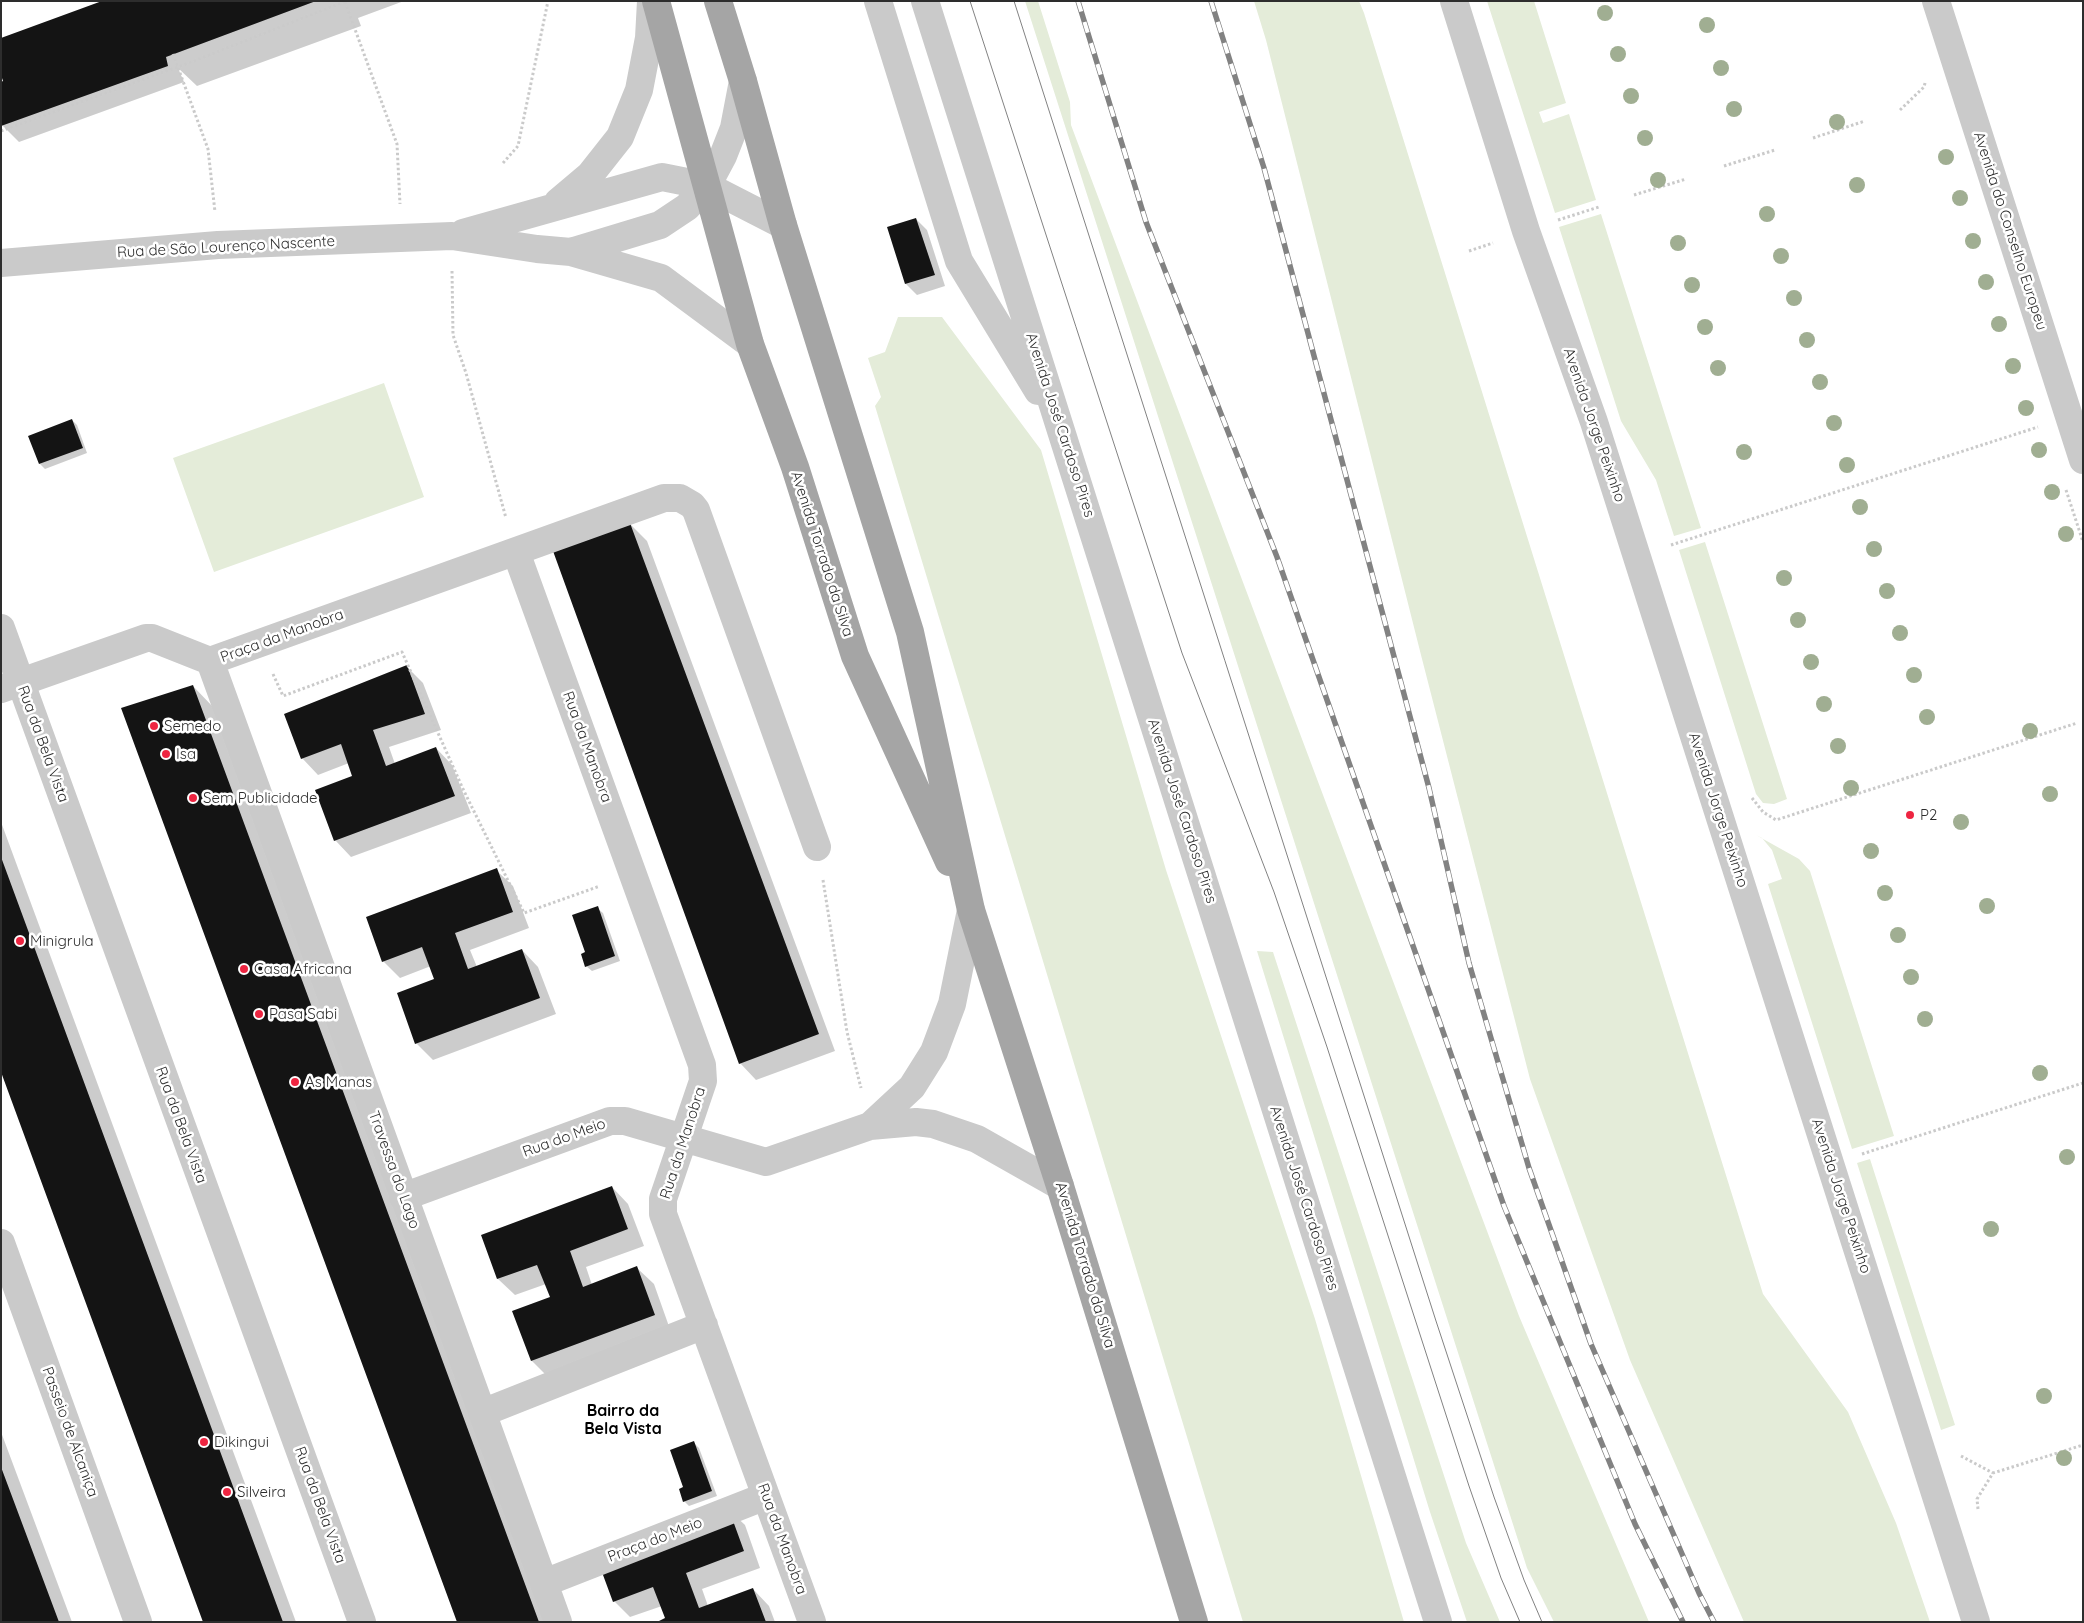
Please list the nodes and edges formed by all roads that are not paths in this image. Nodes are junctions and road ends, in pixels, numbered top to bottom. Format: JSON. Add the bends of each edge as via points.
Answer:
{"nodes":[{"id":1,"x":651,"y":1,"type":"edge"},
{"id":2,"x":656,"y":1,"type":"edge"},
{"id":3,"x":718,"y":1,"type":"edge"},
{"id":4,"x":878,"y":1,"type":"edge"},
{"id":5,"x":925,"y":1,"type":"edge"},
{"id":6,"x":1454,"y":1,"type":"edge"},
{"id":7,"x":1936,"y":1,"type":"edge"},
{"id":8,"x":743,"y":81,"type":"junction"},
{"id":9,"x":707,"y":186,"type":"junction"},
{"id":10,"x":547,"y":211,"type":"junction"},
{"id":11,"x":783,"y":225,"type":"junction"},
{"id":12,"x":452,"y":236,"type":"junction"},
{"id":13,"x":570,"y":252,"type":"junction"},
{"id":14,"x":1,"y":263,"type":"edge"},
{"id":15,"x":750,"y":344,"type":"junction"},
{"id":16,"x":1061,"y":429,"type":"junction"},
{"id":17,"x":2083,"y":460,"type":"edge"},
{"id":18,"x":516,"y":552,"type":"junction"},
{"id":19,"x":1,"y":628,"type":"edge"},
{"id":20,"x":210,"y":661,"type":"junction"},
{"id":21,"x":11,"y":685,"type":"edge"},
{"id":22,"x":817,"y":847,"type":"road end"},
{"id":23,"x":971,"y":910,"type":"junction"},
{"id":24,"x":870,"y":1126,"type":"junction"},
{"id":25,"x":684,"y":1138,"type":"junction"},
{"id":26,"x":1060,"y":1186,"type":"junction"},
{"id":27,"x":404,"y":1198,"type":"junction"},
{"id":28,"x":1,"y":1243,"type":"edge"},
{"id":29,"x":704,"y":1325,"type":"junction"},
{"id":30,"x":482,"y":1413,"type":"junction"},
{"id":31,"x":766,"y":1496,"type":"junction"},
{"id":32,"x":544,"y":1584,"type":"junction"},
{"id":33,"x":138,"y":1622,"type":"edge"},
{"id":34,"x":362,"y":1622,"type":"edge"},
{"id":35,"x":558,"y":1622,"type":"edge"},
{"id":36,"x":812,"y":1622,"type":"edge"},
{"id":37,"x":1194,"y":1622,"type":"edge"},
{"id":38,"x":1438,"y":1622,"type":"edge"},
{"id":39,"x":1976,"y":1622,"type":"edge"}],
"edges":[{"from":1,"to":10,"type":"street","name":"Rua de São Lourenço Nascente","via":[[649,38],[639,90],[620,137],[590,175]]},
{"from":2,"to":9,"type":"main road","name":"Avenida Torrado da Silva"},
{"from":3,"to":8,"type":"main road","name":"Avenida Torrado da Silva"},
{"from":4,"to":16,"type":"street","via":[[958,261]]},
{"from":5,"to":16,"type":"street","name":"Avenida José Cardoso Pires"},
{"from":6,"to":39,"type":"street","name":"Avenida Jorge Peixinho","via":[[1526,231],[1594,422]]},
{"from":7,"to":17,"type":"street","name":"Avenida do Conselho Europeu"},
{"from":8,"to":9,"type":"street","name":"Avenida Torrado da Silva","via":[[734,128]]},
{"from":8,"to":11,"type":"main road","name":"Avenida Torrado da Silva"},
{"from":9,"to":10,"type":"street","name":"Rua de São Lourenço Nascente","via":[[662,177]]},
{"from":9,"to":11,"type":"street"},
{"from":9,"to":13,"type":"street","name":"Rua de São Lourenço Nascente","via":[[687,207],[660,225]]},
{"from":9,"to":15,"type":"main road","name":"Avenida Torrado da Silva"},
{"from":10,"to":12,"type":"street","name":"Rua de São Lourenço Nascente"},
{"from":11,"to":23,"type":"main road","name":"Avenida Torrado da Silva","via":[[910,632]]},
{"from":12,"to":13,"type":"street","name":"Rua de São Lourenço Nascente"},
{"from":12,"to":14,"type":"street","name":"Rua de São Lourenço Nascente","via":[[218,245]]},
{"from":13,"to":15,"type":"street","name":"Rua de São Lourenço Nascente","via":[[661,278]]},
{"from":15,"to":23,"type":"main road","name":"Avenida Torrado da Silva","via":[[795,467],[855,656]]},
{"from":16,"to":38,"type":"street","name":"Avenida José Cardoso Pires"},
{"from":18,"to":20,"type":"street","name":"Praça da Manobra"},
{"from":18,"to":22,"type":"street","name":"Praça da Manobra","via":[[664,498],[680,498],[692,505]]},
{"from":18,"to":25,"type":"street","name":"Rua da Manobra","via":[[702,1065],[703,1082]]},
{"from":19,"to":21,"type":"street","name":"Rua da Bela Vista"},
{"from":20,"to":21,"type":"street","name":"Praça da Manobra","via":[[146,638]]},
{"from":20,"to":27,"type":"street","name":"Travessa do Lago"},
{"from":21,"to":34,"type":"street","name":"Rua da Bela Vista"},
{"from":23,"to":24,"type":"street","via":[[952,1004],[934,1052],[912,1087]]},
{"from":23,"to":26,"type":"main road","name":"Avenida Torrado da Silva"},
{"from":24,"to":25,"type":"street","name":"Rua do Meio","via":[[766,1162]]},
{"from":24,"to":26,"type":"street","via":[[916,1122],[933,1124],[978,1139]]},
{"from":25,"to":27,"type":"street","name":"Rua do Meio","via":[[625,1121],[610,1121]]},
{"from":25,"to":29,"type":"street","name":"Rua da Manobra","via":[[663,1199],[663,1214]]},
{"from":26,"to":37,"type":"main road","name":"Avenida Torrado da Silva"},
{"from":27,"to":30,"type":"street","name":"Travessa do Lago"},
{"from":28,"to":33,"type":"street","name":"Passeio de Alcaniça"},
{"from":29,"to":30,"type":"street"},
{"from":29,"to":31,"type":"street","name":"Rua da Manobra"},
{"from":30,"to":32,"type":"street","name":"Travessa do Lago"},
{"from":31,"to":32,"type":"street","name":"Praça do Meio"},
{"from":31,"to":36,"type":"street","name":"Rua da Manobra"},
{"from":32,"to":35,"type":"street","name":"Travessa do Lago"}]}
